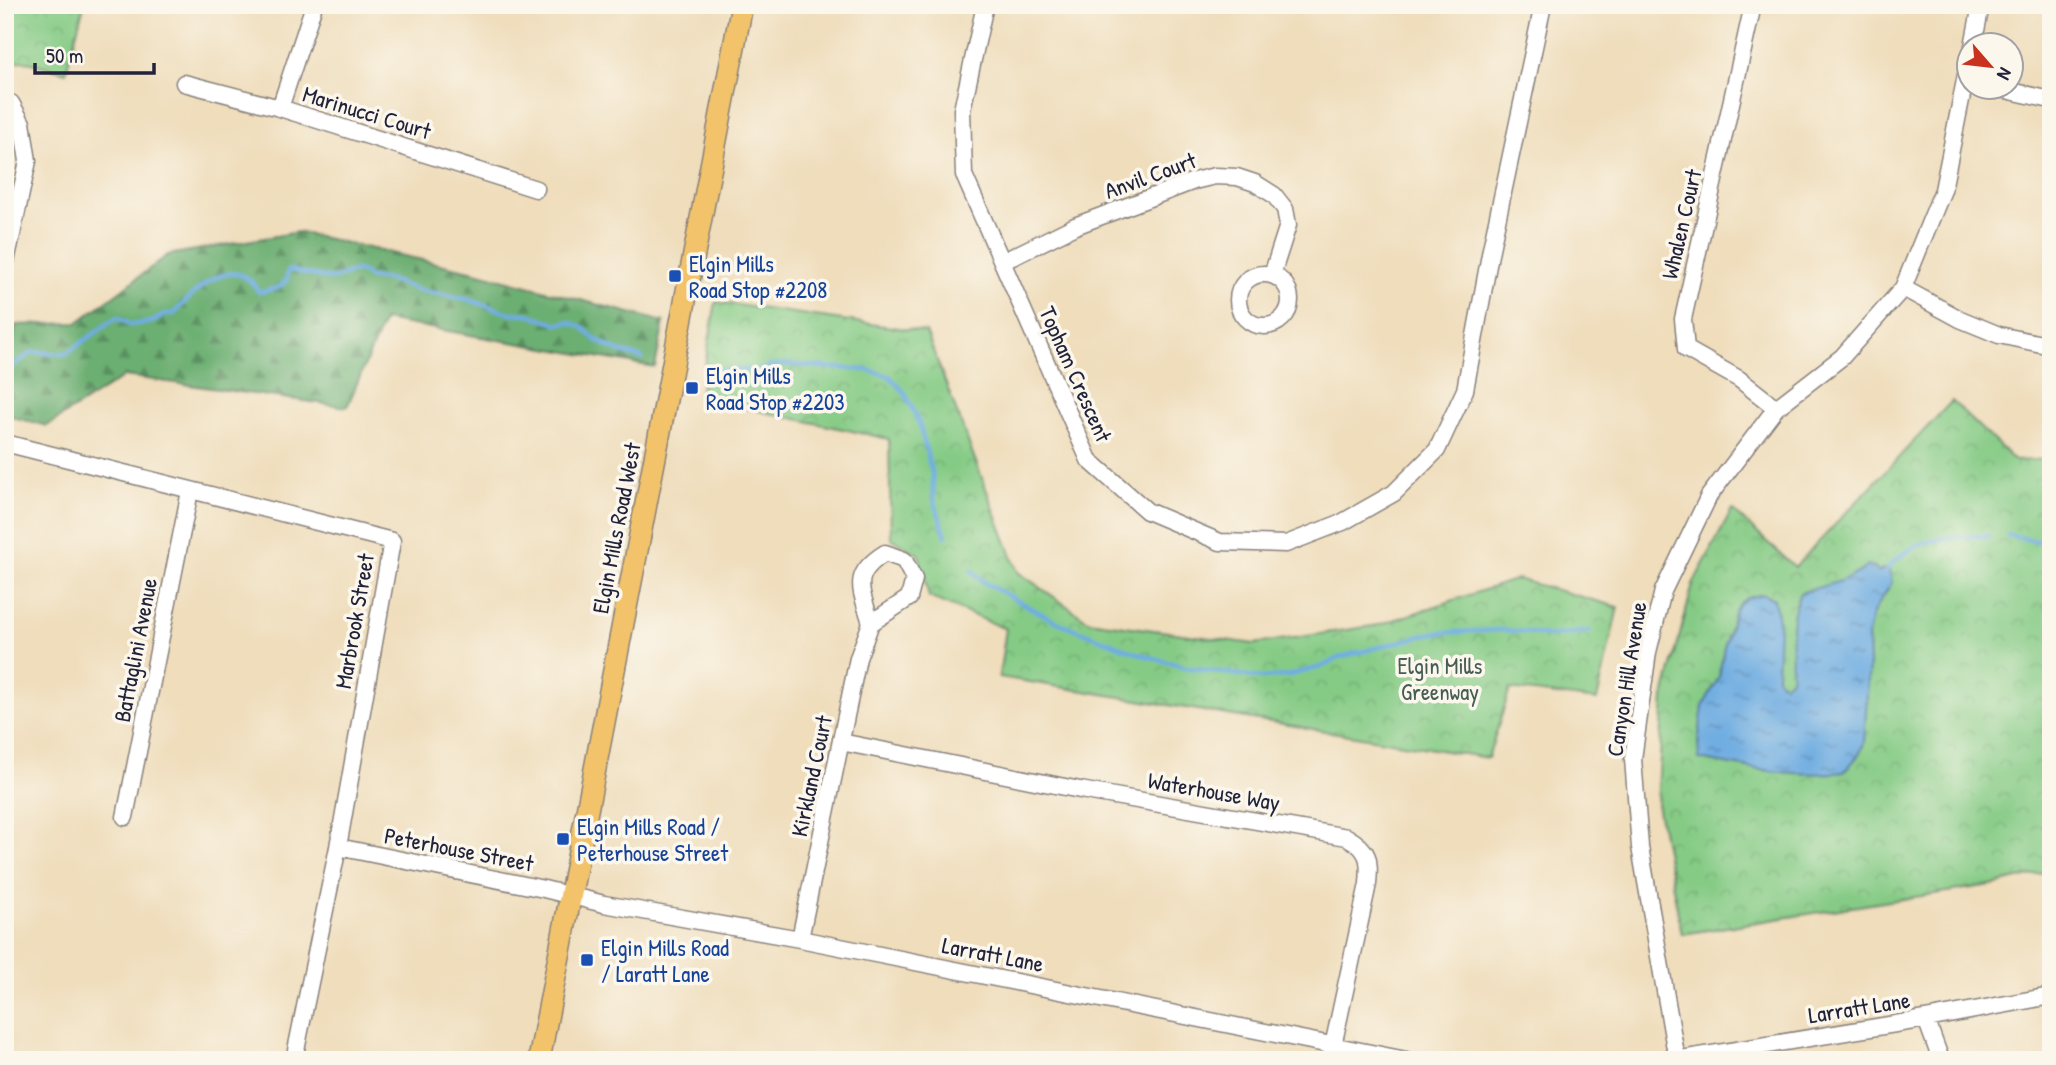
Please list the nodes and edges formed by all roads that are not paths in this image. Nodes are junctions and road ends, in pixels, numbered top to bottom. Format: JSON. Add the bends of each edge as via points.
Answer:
{"nodes":[{"id":1,"x":314,"y":5,"type":"edge"},
{"id":2,"x":742,"y":5,"type":"edge"},
{"id":3,"x":985,"y":5,"type":"edge"},
{"id":4,"x":1543,"y":5,"type":"edge"},
{"id":5,"x":1753,"y":5,"type":"edge"},
{"id":6,"x":1981,"y":5,"type":"edge"},
{"id":7,"x":1976,"y":32,"type":"edge"},
{"id":8,"x":184,"y":83,"type":"dead end"},
{"id":9,"x":2024,"y":94,"type":"edge"},
{"id":10,"x":2051,"y":100,"type":"edge"},
{"id":11,"x":1961,"y":102,"type":"edge"},
{"id":12,"x":12,"y":103,"type":"dead end"},
{"id":13,"x":280,"y":108,"type":"junction"},
{"id":14,"x":536,"y":189,"type":"dead end"},
{"id":15,"x":1002,"y":262,"type":"junction"},
{"id":16,"x":5,"y":266,"type":"edge"},
{"id":17,"x":1272,"y":275,"type":"dead end"},
{"id":18,"x":1903,"y":288,"type":"junction"},
{"id":19,"x":2051,"y":346,"type":"edge"},
{"id":20,"x":1776,"y":408,"type":"junction"},
{"id":21,"x":5,"y":443,"type":"edge"},
{"id":22,"x":190,"y":491,"type":"junction"},
{"id":23,"x":871,"y":623,"type":"dead end"},
{"id":24,"x":841,"y":742,"type":"junction"},
{"id":25,"x":125,"y":817,"type":"dead end"},
{"id":26,"x":338,"y":847,"type":"junction"},
{"id":27,"x":572,"y":895,"type":"junction"},
{"id":28,"x":800,"y":939,"type":"junction"},
{"id":29,"x":2051,"y":996,"type":"edge"},
{"id":30,"x":1926,"y":1019,"type":"junction"},
{"id":31,"x":1331,"y":1053,"type":"edge"},
{"id":32,"x":294,"y":1060,"type":"edge"},
{"id":33,"x":539,"y":1060,"type":"edge"},
{"id":34,"x":1406,"y":1060,"type":"edge"},
{"id":35,"x":1676,"y":1060,"type":"edge"},
{"id":36,"x":1941,"y":1060,"type":"edge"}],
"edges":[{"from":1,"to":13,"type":"street"},
{"from":2,"to":27,"type":"main road","name":"Elgin Mills Road West"},
{"from":3,"to":15,"type":"street","name":"Topham Crescent","via":[[962,110],[964,175]]},
{"from":4,"to":15,"type":"street","name":"Topham Crescent","via":[[1465,390],[1437,450],[1394,493],[1343,522],[1286,544],[1220,542],[1147,511],[1089,460]]},
{"from":5,"to":20,"type":"street","name":"Whalen Court","via":[[1683,319],[1686,349],[1739,379]]},
{"from":6,"to":7,"type":"street"},
{"from":8,"to":13,"type":"street","name":"Marinucci Court"},
{"from":9,"to":10,"type":"street"},
{"from":11,"to":18,"type":"street","name":"Canyon Hill Avenue","via":[[1943,190]]},
{"from":12,"to":16,"type":"street","via":[[22,123],[28,161]]},
{"from":13,"to":14,"type":"street","name":"Marinucci Court"},
{"from":15,"to":17,"type":"street","name":"Anvil Court","via":[[1075,226],[1194,181],[1237,177],[1274,195],[1285,209],[1288,225]]},
{"from":18,"to":19,"type":"street","via":[[2000,335]]},
{"from":18,"to":20,"type":"street","name":"Canyon Hill Avenue","via":[[1842,357]]},
{"from":20,"to":35,"type":"street","name":"Canyon Hill Avenue","via":[[1709,496],[1663,591],[1648,652],[1633,759],[1640,847]]},
{"from":21,"to":22,"type":"street","name":"Marbrook Street"},
{"from":22,"to":25,"type":"street","name":"Battaglini Avenue"},
{"from":22,"to":26,"type":"street","name":"Marbrook Street","via":[[392,541]]},
{"from":23,"to":24,"type":"street","name":"Kirkland Court","via":[[858,658]]},
{"from":24,"to":28,"type":"street","name":"Kirkland Court"},
{"from":24,"to":31,"type":"street","name":"Waterhouse Way","via":[[1347,837],[1360,844],[1370,860],[1368,884]]},
{"from":26,"to":27,"type":"street","name":"Peterhouse Street"},
{"from":26,"to":32,"type":"street","name":"Marbrook Street"},
{"from":27,"to":28,"type":"street","name":"Larratt Lane"},
{"from":27,"to":33,"type":"main road","name":"Elgin Mills Road West"},
{"from":28,"to":31,"type":"street","name":"Larratt Lane"},
{"from":29,"to":30,"type":"street","name":"Larratt Lane"},
{"from":30,"to":35,"type":"street","name":"Larratt Lane"},
{"from":30,"to":36,"type":"street"},
{"from":31,"to":34,"type":"street","name":"Larratt Lane"}]}
